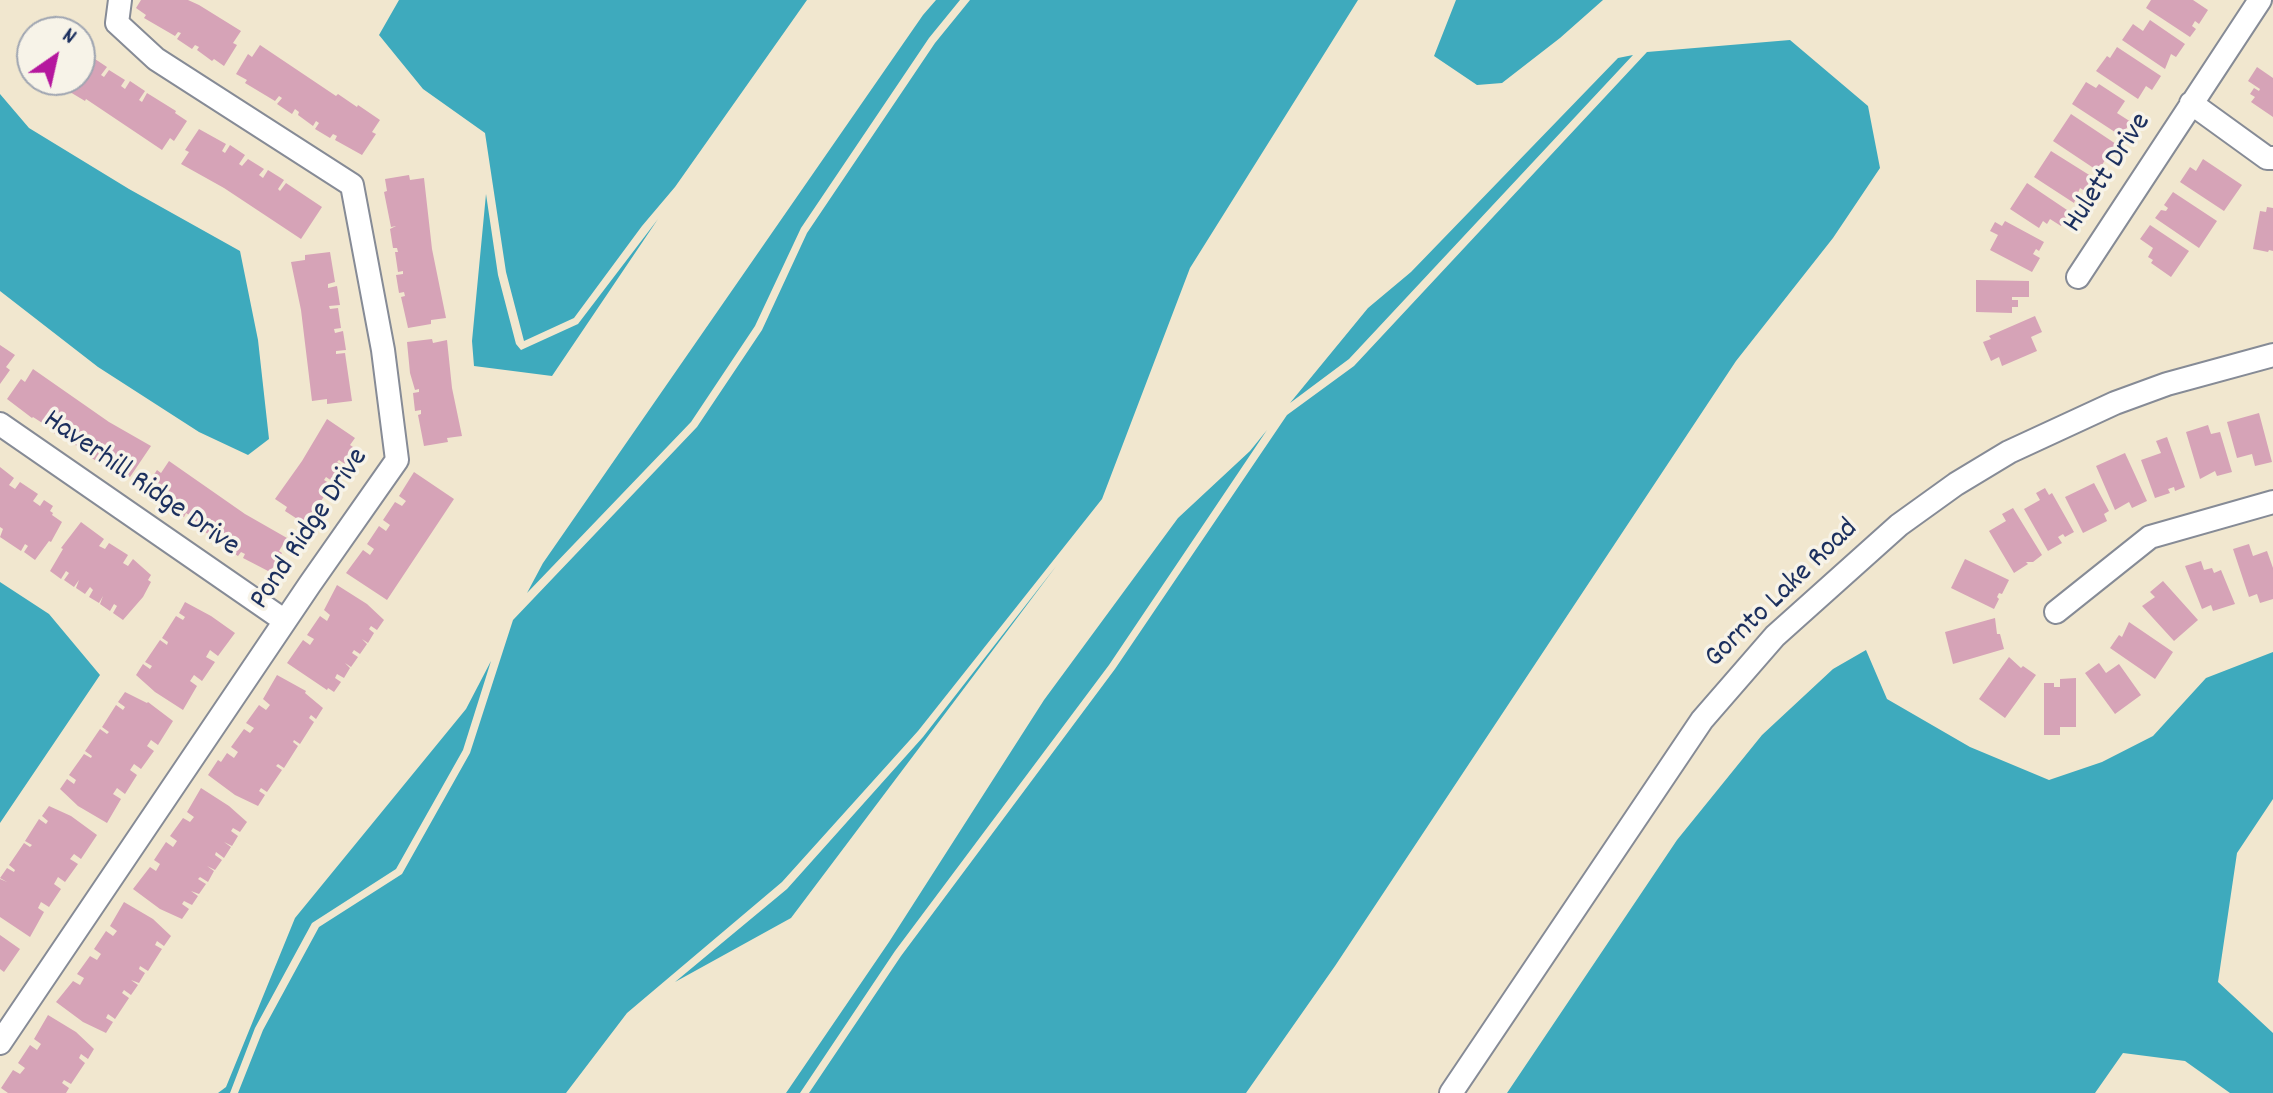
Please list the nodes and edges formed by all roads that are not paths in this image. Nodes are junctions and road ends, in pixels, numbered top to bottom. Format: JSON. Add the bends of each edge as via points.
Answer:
{"nodes":[{"id":1,"x":120,"y":0,"type":"edge"},
{"id":2,"x":2260,"y":0,"type":"edge"},
{"id":3,"x":2191,"y":103,"type":"junction"},
{"id":4,"x":2273,"y":158,"type":"edge"},
{"id":5,"x":2078,"y":277,"type":"dead end"},
{"id":6,"x":2273,"y":355,"type":"edge"},
{"id":7,"x":0,"y":424,"type":"edge"},
{"id":8,"x":2273,"y":502,"type":"edge"},
{"id":9,"x":2056,"y":612,"type":"dead end"},
{"id":10,"x":285,"y":621,"type":"junction"},
{"id":11,"x":0,"y":1043,"type":"edge"},
{"id":12,"x":1451,"y":1093,"type":"edge"}],
"edges":[{"from":1,"to":10,"type":"street","name":"Pond Ridge Drive","via":[[117,23],[156,59],[352,185],[397,460]]},
{"from":2,"to":3,"type":"street","name":"Hulett Drive"},
{"from":3,"to":4,"type":"street","name":"Hulett Drive"},
{"from":3,"to":5,"type":"street","name":"Hulett Drive"},
{"from":6,"to":12,"type":"street","name":"Gornto Lake Road","via":[[2141,393],[2009,452],[1899,525],[1775,636],[1702,720]]},
{"from":7,"to":10,"type":"street","name":"Haverhill Ridge Drive"},
{"from":8,"to":9,"type":"street","via":[[2150,537]]},
{"from":10,"to":11,"type":"street","name":"Pond Ridge Drive"}]}
